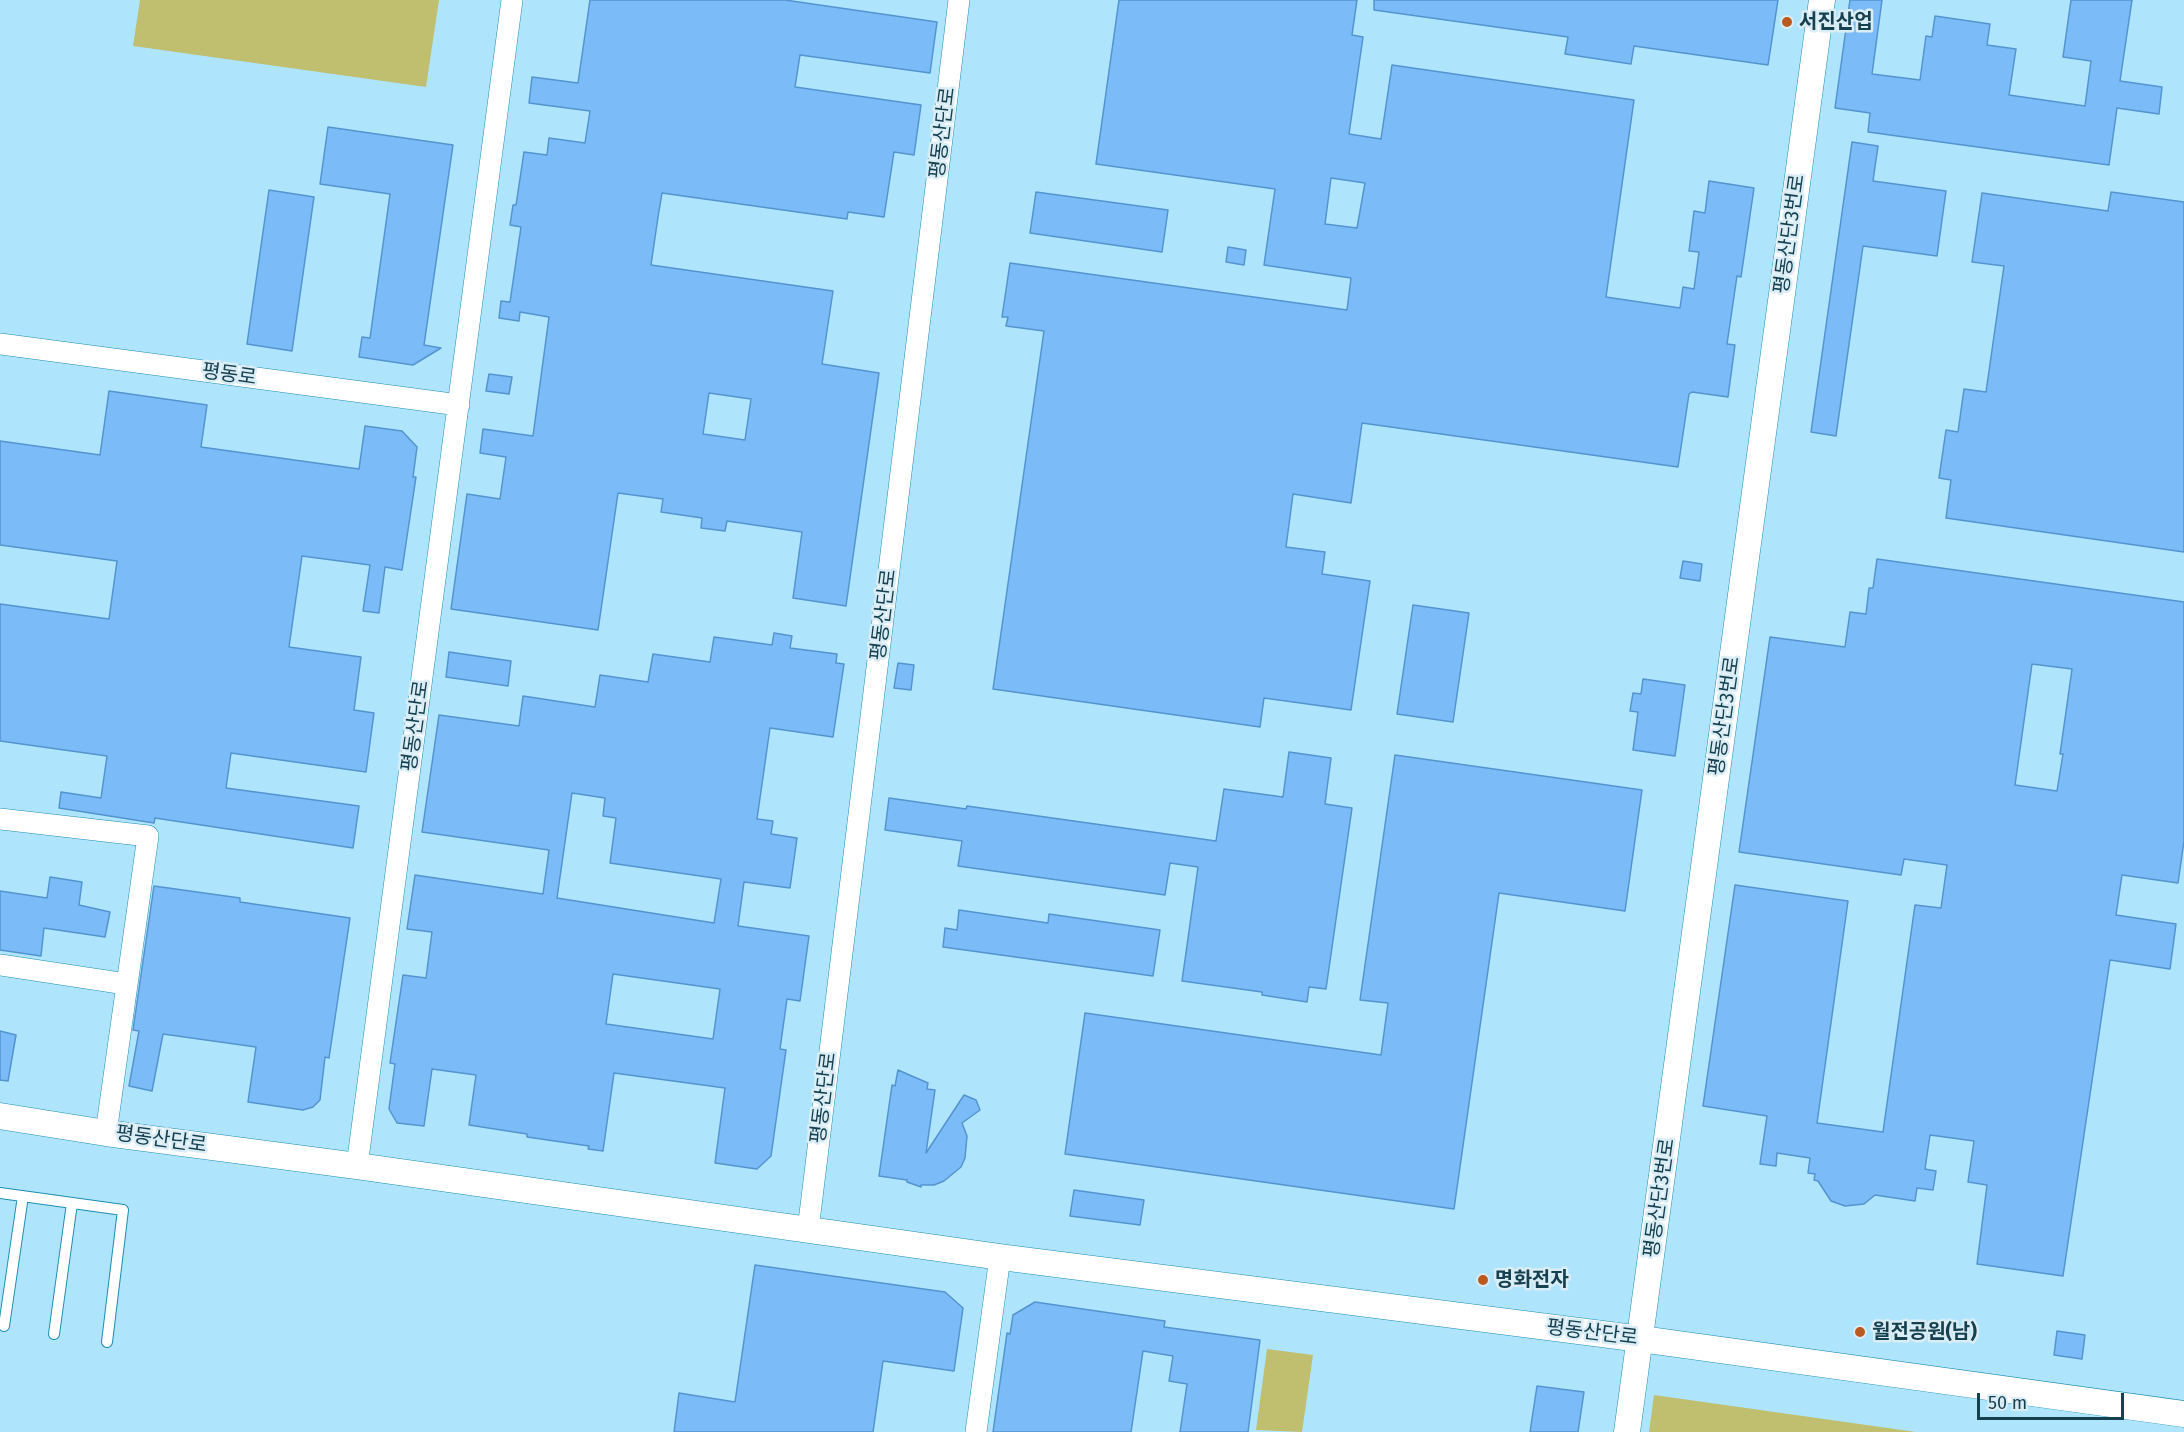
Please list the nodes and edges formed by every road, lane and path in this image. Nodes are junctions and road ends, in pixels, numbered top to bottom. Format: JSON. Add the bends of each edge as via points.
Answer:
{"nodes":[{"id":1,"x":512,"y":0,"type":"edge"},
{"id":2,"x":959,"y":0,"type":"edge"},
{"id":3,"x":1822,"y":0,"type":"edge"},
{"id":4,"x":0,"y":344,"type":"edge"},
{"id":5,"x":459,"y":405,"type":"junction"},
{"id":6,"x":0,"y":819,"type":"edge"},
{"id":7,"x":0,"y":965,"type":"edge"},
{"id":8,"x":126,"y":984,"type":"junction"},
{"id":9,"x":0,"y":1116,"type":"edge"},
{"id":10,"x":106,"y":1133,"type":"junction"},
{"id":11,"x":357,"y":1166,"type":"junction"},
{"id":12,"x":0,"y":1193,"type":"edge"},
{"id":13,"x":23,"y":1196,"type":"junction"},
{"id":14,"x":72,"y":1203,"type":"junction"},
{"id":15,"x":807,"y":1230,"type":"junction"},
{"id":16,"x":1000,"y":1257,"type":"junction"},
{"id":17,"x":4,"y":1326,"type":"dead end"},
{"id":18,"x":54,"y":1334,"type":"dead end"},
{"id":19,"x":1641,"y":1339,"type":"junction"},
{"id":20,"x":107,"y":1342,"type":"dead end"},
{"id":21,"x":2184,"y":1414,"type":"edge"},
{"id":22,"x":976,"y":1432,"type":"edge"},
{"id":23,"x":1628,"y":1432,"type":"edge"}],
"edges":[{"from":1,"to":5,"type":"street","name":"평동산단로"},
{"from":2,"to":15,"type":"street","name":"평동산단로"},
{"from":3,"to":19,"type":"street","name":"평동산단3번로"},
{"from":4,"to":5,"type":"street","name":"평동로"},
{"from":5,"to":11,"type":"street","name":"평동산단로"},
{"from":6,"to":8,"type":"street","via":[[148,836]]},
{"from":7,"to":8,"type":"street"},
{"from":8,"to":10,"type":"street"},
{"from":9,"to":10,"type":"street","name":"평동산단로"},
{"from":10,"to":11,"type":"street","name":"평동산단로"},
{"from":11,"to":15,"type":"street","name":"평동산단로"},
{"from":12,"to":13,"type":"lane"},
{"from":13,"to":14,"type":"lane"},
{"from":13,"to":17,"type":"lane"},
{"from":14,"to":18,"type":"lane"},
{"from":14,"to":20,"type":"lane","via":[[123,1210]]},
{"from":15,"to":16,"type":"street","name":"평동산단로"},
{"from":16,"to":19,"type":"street","name":"평동산단로"},
{"from":16,"to":22,"type":"street"},
{"from":19,"to":21,"type":"street","name":"평동산단로"},
{"from":19,"to":23,"type":"street","name":"평동산단3번로"}]}
